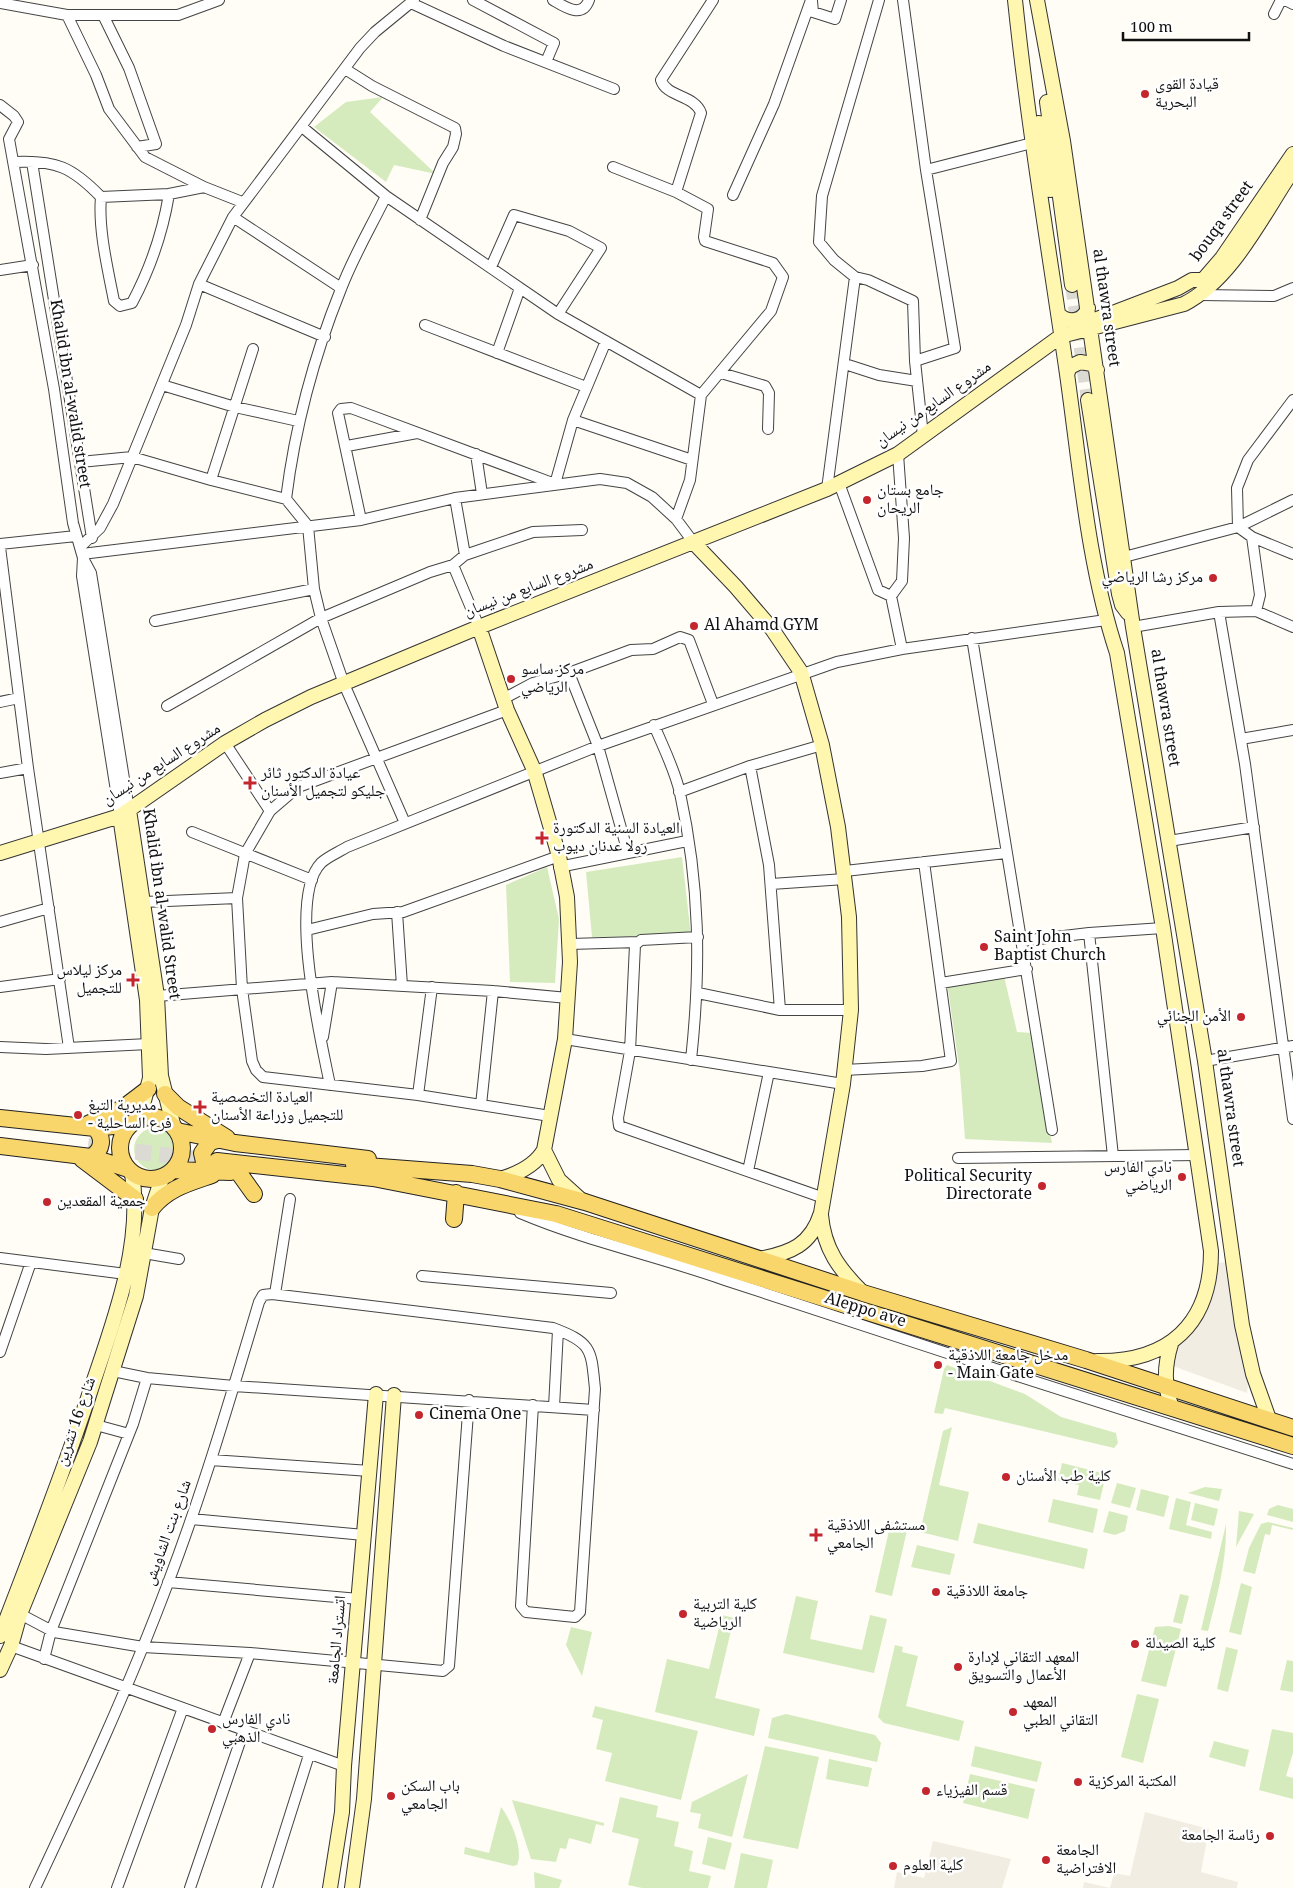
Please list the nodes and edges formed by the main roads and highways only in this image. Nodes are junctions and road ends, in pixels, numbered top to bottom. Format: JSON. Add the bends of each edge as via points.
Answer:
{"nodes":[{"id":1,"x":1015,"y":0,"type":"edge"},
{"id":2,"x":1037,"y":0,"type":"edge"},
{"id":3,"x":1040,"y":23,"type":"junction"},
{"id":4,"x":1020,"y":37,"type":"junction"},
{"id":5,"x":1293,"y":154,"type":"edge"},
{"id":6,"x":1293,"y":170,"type":"edge"},
{"id":7,"x":1088,"y":308,"type":"junction"},
{"id":8,"x":1058,"y":314,"type":"junction"},
{"id":9,"x":1089,"y":327,"type":"junction"},
{"id":10,"x":1061,"y":336,"type":"junction"},
{"id":11,"x":1097,"y":370,"type":"junction"},
{"id":12,"x":1067,"y":374,"type":"junction"},
{"id":13,"x":694,"y":543,"type":"junction"},
{"id":14,"x":1106,"y":620,"type":"junction"},
{"id":15,"x":1133,"y":622,"type":"junction"},
{"id":16,"x":479,"y":627,"type":"junction"},
{"id":17,"x":125,"y":813,"type":"junction"},
{"id":18,"x":0,"y":853,"type":"edge"},
{"id":19,"x":148,"y":1089,"type":"junction"},
{"id":20,"x":165,"y":1094,"type":"junction"},
{"id":21,"x":0,"y":1118,"type":"edge"},
{"id":22,"x":135,"y":1122,"type":"junction"},
{"id":23,"x":0,"y":1127,"type":"edge"},
{"id":24,"x":176,"y":1130,"type":"junction"},
{"id":25,"x":0,"y":1137,"type":"edge"},
{"id":26,"x":87,"y":1142,"type":"junction"},
{"id":27,"x":235,"y":1143,"type":"junction"},
{"id":28,"x":0,"y":1146,"type":"edge"},
{"id":29,"x":544,"y":1150,"type":"junction"},
{"id":30,"x":217,"y":1159,"type":"junction"},
{"id":31,"x":439,"y":1170,"type":"junction"},
{"id":32,"x":130,"y":1171,"type":"junction"},
{"id":33,"x":239,"y":1173,"type":"junction"},
{"id":34,"x":168,"y":1174,"type":"junction"},
{"id":35,"x":1221,"y":1177,"type":"junction"},
{"id":36,"x":500,"y":1179,"type":"junction"},
{"id":37,"x":1202,"y":1181,"type":"junction"},
{"id":38,"x":433,"y":1188,"type":"junction"},
{"id":39,"x":456,"y":1193,"type":"junction"},
{"id":40,"x":254,"y":1194,"type":"dead end"},
{"id":41,"x":135,"y":1199,"type":"junction"},
{"id":42,"x":585,"y":1202,"type":"junction"},
{"id":43,"x":152,"y":1208,"type":"junction"},
{"id":44,"x":821,"y":1213,"type":"junction"},
{"id":45,"x":454,"y":1220,"type":"dead end"},
{"id":46,"x":759,"y":1259,"type":"junction"},
{"id":47,"x":863,"y":1293,"type":"junction"},
{"id":48,"x":1171,"y":1344,"type":"junction"},
{"id":49,"x":1086,"y":1360,"type":"junction"},
{"id":50,"x":1166,"y":1386,"type":"junction"},
{"id":51,"x":376,"y":1394,"type":"road end"},
{"id":52,"x":394,"y":1395,"type":"road end"},
{"id":53,"x":1172,"y":1408,"type":"junction"},
{"id":54,"x":1269,"y":1419,"type":"junction"},
{"id":55,"x":1293,"y":1428,"type":"edge"},
{"id":56,"x":76,"y":1436,"type":"junction"},
{"id":57,"x":90,"y":1442,"type":"junction"},
{"id":58,"x":1293,"y":1446,"type":"edge"},
{"id":59,"x":0,"y":1636,"type":"edge"},
{"id":60,"x":0,"y":1670,"type":"edge"},
{"id":61,"x":330,"y":1888,"type":"edge"},
{"id":62,"x":352,"y":1888,"type":"edge"}],
"edges":[{"from":1,"to":4,"type":"main road"},
{"from":2,"to":3,"type":"main road","name":"al thawra street"},
{"from":3,"to":4,"type":"main road","via":[[1040,55],[1068,285],[1030,66]]},
{"from":3,"to":7,"type":"main road","name":"al thawra street","via":[[1063,141]]},
{"from":4,"to":8,"type":"main road","via":[[1032,143]]},
{"from":5,"to":9,"type":"main road","name":"bouqa street","via":[[1222,258],[1203,280],[1192,280],[1097,319]]},
{"from":6,"to":9,"type":"main road","name":"bouqa street","via":[[1217,281],[1201,295],[1184,304],[1105,326]]},
{"from":7,"to":8,"type":"main road","via":[[1084,315],[1073,321]]},
{"from":7,"to":9,"type":"main road","name":"al thawra street"},
{"from":8,"to":10,"type":"main road"},
{"from":9,"to":10,"type":"main road","name":"مشروع السابع من نيسان"},
{"from":9,"to":11,"type":"main road","name":"al thawra street"},
{"from":10,"to":12,"type":"main road"},
{"from":10,"to":13,"type":"main road","name":"مشروع السابع من نيسان","via":[[898,454],[833,486]]},
{"from":11,"to":12,"type":"main road","via":[[1092,364],[1080,362],[1073,364]]},
{"from":11,"to":15,"type":"main road","name":"al thawra street"},
{"from":12,"to":14,"type":"main road"},
{"from":13,"to":16,"type":"main road","name":"مشروع السابع من نيسان"},
{"from":13,"to":44,"type":"main road","via":[[772,629],[801,672],[822,745],[845,875],[851,1010],[844,1077]]},
{"from":14,"to":15,"type":"main road","via":[[1110,600],[1084,400],[1119,594]]},
{"from":14,"to":37,"type":"main road","via":[[1117,653]]},
{"from":15,"to":35,"type":"main road","name":"al thawra street"},
{"from":16,"to":17,"type":"main road","name":"مشروع السابع من نيسان","via":[[265,720],[225,743]]},
{"from":16,"to":29,"type":"main road","via":[[505,704],[534,770],[567,897],[570,944],[565,1039]]},
{"from":17,"to":18,"type":"main road","name":"مشروع السابع من نيسان"},
{"from":17,"to":19,"type":"main road","via":[[147,1000]]},
{"from":17,"to":20,"type":"main road","name":"Khalid ibn al-walid Street","via":[[144,902],[158,996],[161,1076]]},
{"from":19,"to":22,"type":"main road"},
{"from":19,"to":26,"type":"main road","via":[[112,1114]]},
{"from":20,"to":24,"type":"main road","name":"Khalid ibn al-walid Street"},
{"from":20,"to":27,"type":"main road","via":[[190,1116]]},
{"from":21,"to":26,"type":"main road"},
{"from":22,"to":24,"type":"main road","via":[[157,1118]]},
{"from":22,"to":26,"type":"main road"},
{"from":22,"to":32,"type":"main road","via":[[122,1138],[120,1146],[123,1162]]},
{"from":23,"to":26,"type":"main road"},
{"from":24,"to":30,"type":"main road"},
{"from":24,"to":34,"type":"main road","via":[[182,1152]]},
{"from":25,"to":26,"type":"main road"},
{"from":26,"to":28,"type":"main road"},
{"from":26,"to":32,"type":"main road"},
{"from":26,"to":41,"type":"main road"},
{"from":27,"to":30,"type":"main road"},
{"from":27,"to":31,"type":"main road"},
{"from":29,"to":36,"type":"main road","via":[[540,1158],[525,1169]]},
{"from":29,"to":42,"type":"main road","via":[[559,1180]]},
{"from":30,"to":31,"type":"main road"},
{"from":30,"to":33,"type":"main road"},
{"from":30,"to":34,"type":"main road"},
{"from":30,"to":38,"type":"main road"},
{"from":30,"to":43,"type":"main road"},
{"from":31,"to":36,"type":"main road","name":"Aleppo ave"},
{"from":32,"to":34,"type":"main road","via":[[144,1179]]},
{"from":32,"to":41,"type":"main road","name":"شارع 16 تشرين"},
{"from":33,"to":38,"type":"main road","via":[[380,1187]]},
{"from":33,"to":40,"type":"main road"},
{"from":34,"to":43,"type":"main road","name":"شارع 16 تشرين"},
{"from":35,"to":37,"type":"main road","via":[[1212,1182]]},
{"from":35,"to":54,"type":"main road","name":"al thawra street","via":[[1242,1325],[1253,1374]]},
{"from":36,"to":42,"type":"main road","name":"Aleppo ave"},
{"from":37,"to":48,"type":"main road","via":[[1212,1251],[1209,1281],[1191,1322]]},
{"from":38,"to":39,"type":"main road","name":"Aleppo ave"},
{"from":39,"to":45,"type":"main road"},
{"from":39,"to":53,"type":"main road","name":"Aleppo ave","via":[[556,1214]]},
{"from":41,"to":56,"type":"main road","name":"شارع 16 تشرين","via":[[126,1274]]},
{"from":42,"to":46,"type":"main road","name":"Aleppo ave"},
{"from":43,"to":57,"type":"main road","name":"شارع 16 تشرين","via":[[136,1296]]},
{"from":44,"to":46,"type":"main road","via":[[816,1227],[798,1246],[782,1254]]},
{"from":44,"to":47,"type":"main road","via":[[822,1232],[834,1262]]},
{"from":46,"to":47,"type":"main road","name":"Aleppo ave"},
{"from":47,"to":49,"type":"main road","name":"Aleppo ave"},
{"from":48,"to":49,"type":"main road","via":[[1123,1360]]},
{"from":48,"to":50,"type":"main road"},
{"from":49,"to":50,"type":"main road","name":"Aleppo ave"},
{"from":50,"to":53,"type":"main road"},
{"from":50,"to":54,"type":"main road","name":"Aleppo ave"},
{"from":51,"to":61,"type":"main road","name":"اتستراد الجامعة","via":[[342,1812]]},
{"from":52,"to":62,"type":"main road","via":[[376,1664],[362,1826]]},
{"from":53,"to":58,"type":"main road","name":"Aleppo ave"},
{"from":54,"to":55,"type":"main road","name":"Aleppo ave"},
{"from":56,"to":57,"type":"main road"},
{"from":56,"to":59,"type":"main road","name":"شارع 16 تشرين"},
{"from":57,"to":60,"type":"main road","name":"شارع 16 تشرين"}]}
